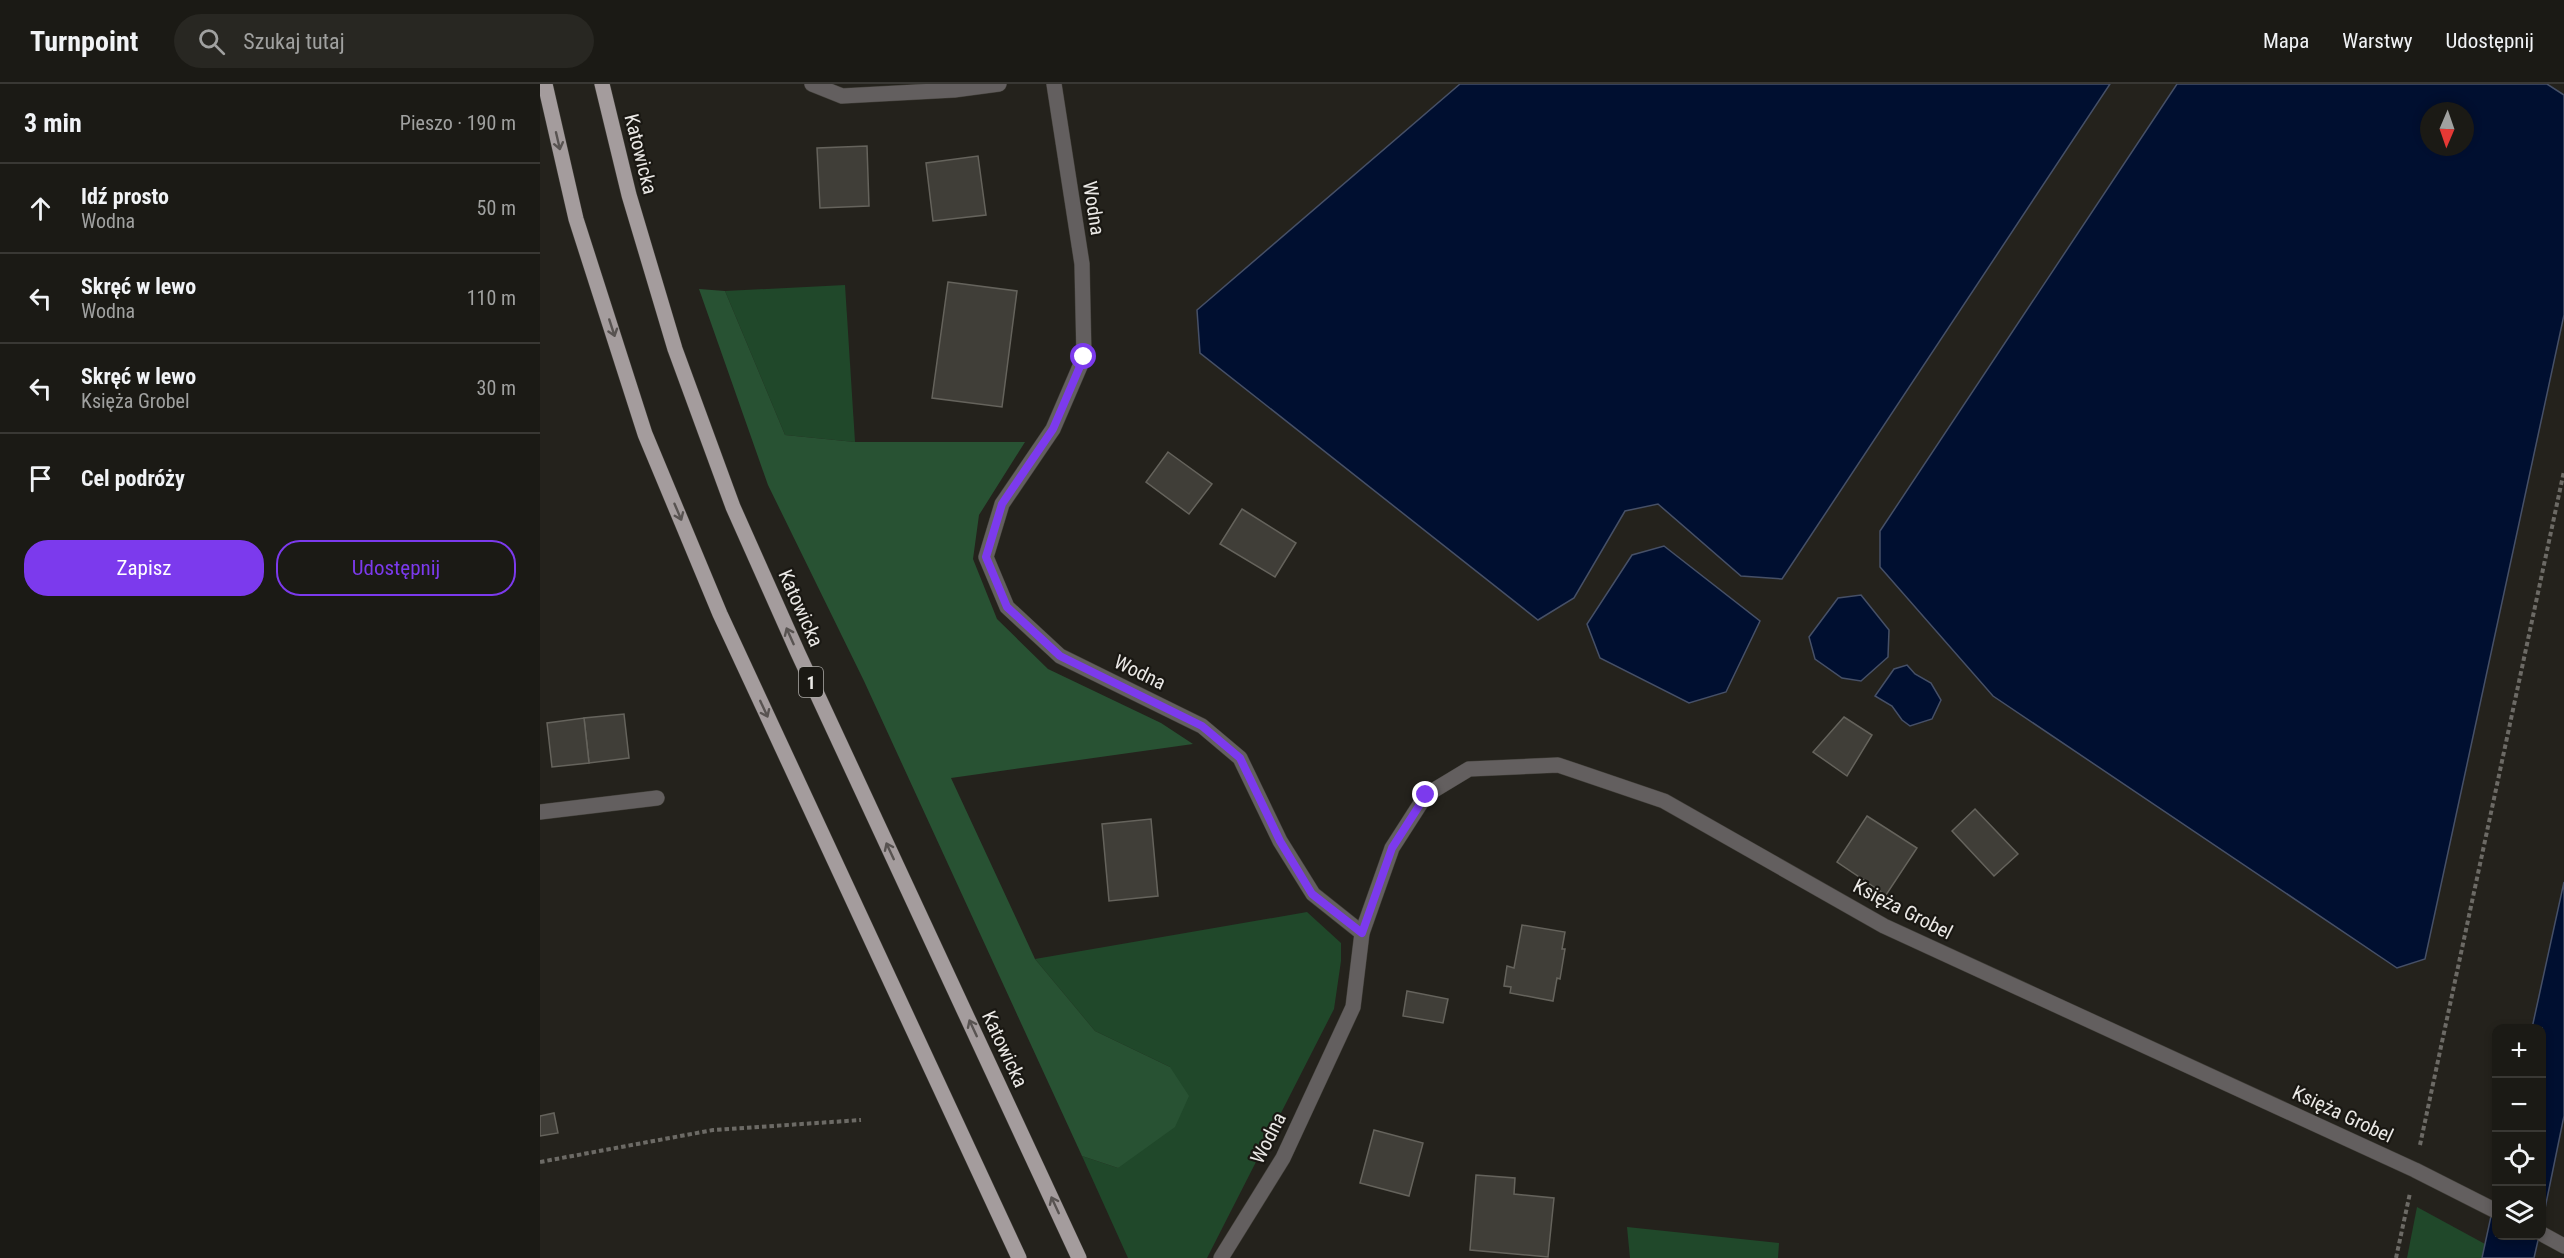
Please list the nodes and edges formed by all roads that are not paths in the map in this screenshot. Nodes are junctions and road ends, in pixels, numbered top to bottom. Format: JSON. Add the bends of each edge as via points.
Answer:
{"nodes":[{"id":1,"x":544,"y":84,"type":"edge"},
{"id":2,"x":602,"y":84,"type":"edge"},
{"id":3,"x":812,"y":84,"type":"edge"},
{"id":4,"x":999,"y":84,"type":"edge"},
{"id":5,"x":1054,"y":84,"type":"edge"},
{"id":6,"x":657,"y":798,"type":"dead end"},
{"id":7,"x":540,"y":812,"type":"edge"},
{"id":8,"x":1362,"y":933,"type":"junction"},
{"id":9,"x":2492,"y":1209,"type":"edge"},
{"id":10,"x":2546,"y":1237,"type":"edge"},
{"id":11,"x":2564,"y":1246,"type":"edge"},
{"id":12,"x":1019,"y":1258,"type":"edge"},
{"id":13,"x":1079,"y":1258,"type":"edge"},
{"id":14,"x":1221,"y":1258,"type":"edge"}],
"edges":[{"from":1,"to":12,"type":"main road","one_way":true,"via":[[576,219],[645,434],[720,614]]},
{"from":13,"to":2,"type":"main road","name":"Katowicka","number":"1","one_way":true,"via":[[733,507],[675,350],[628,195]]},
{"from":3,"to":4,"type":"street","via":[[842,96]]},
{"from":5,"to":8,"type":"street","name":"Wodna","via":[[1082,264],[1084,357],[1053,429],[1002,504],[986,557],[1007,607],[1060,656],[1202,726],[1240,758],[1280,841],[1312,894]]},
{"from":6,"to":7,"type":"street"},
{"from":8,"to":9,"type":"street","name":"Księża Grobel","via":[[1392,848],[1426,795],[1469,769],[1558,765],[1664,801],[1884,926]]},
{"from":8,"to":14,"type":"street","name":"Wodna","via":[[1353,1007],[1283,1158]]},
{"from":10,"to":11,"type":"street"}]}
